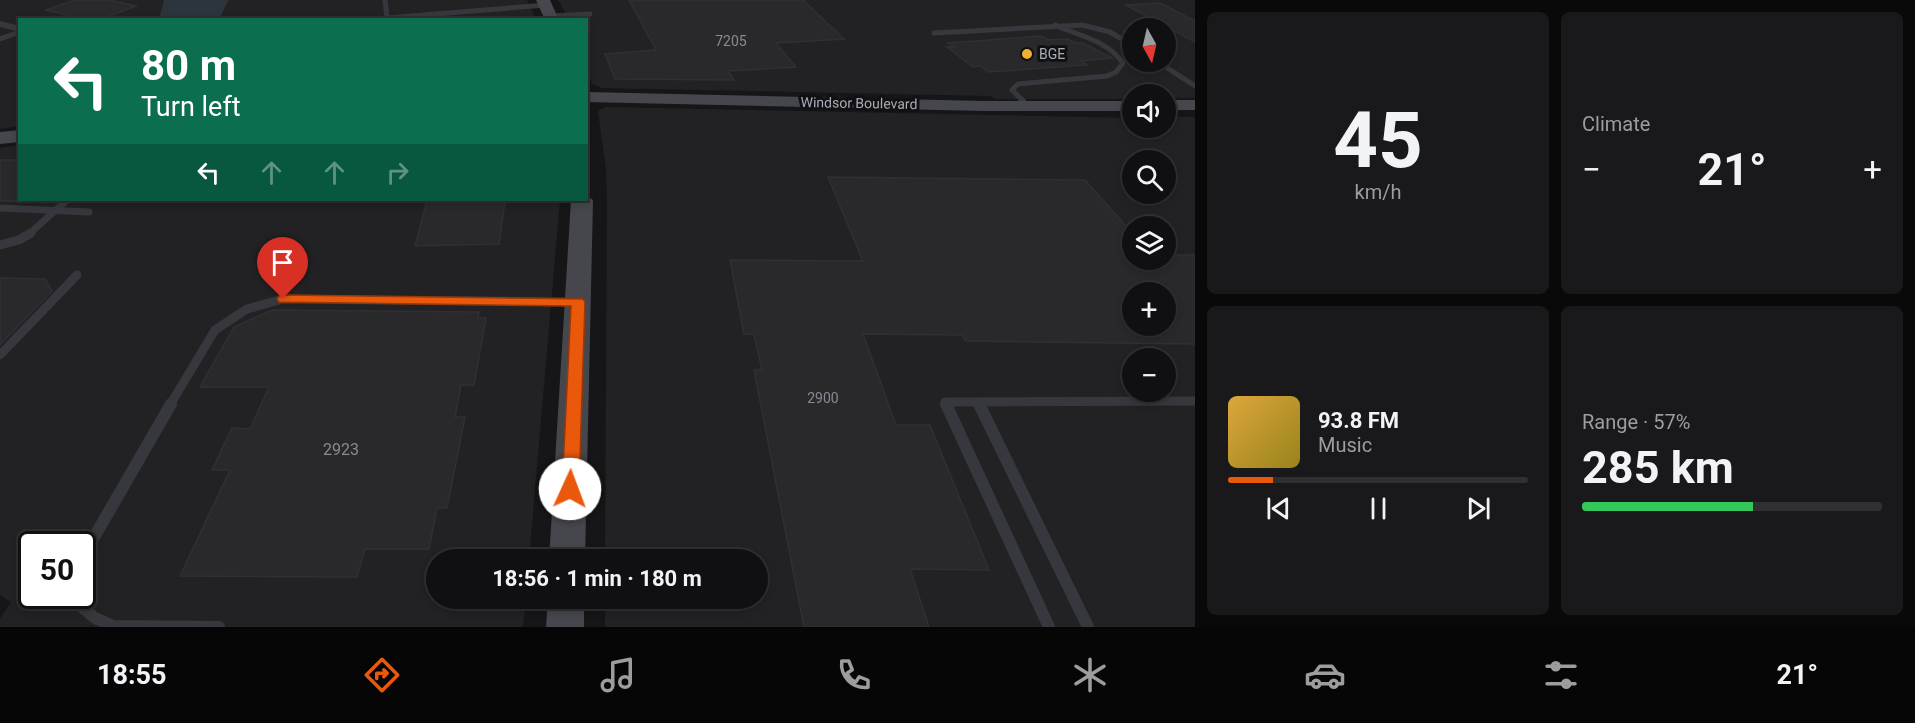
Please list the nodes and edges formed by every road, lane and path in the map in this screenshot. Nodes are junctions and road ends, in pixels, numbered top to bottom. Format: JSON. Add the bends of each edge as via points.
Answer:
{"nodes":[{"id":1,"x":385,"y":0,"type":"edge"},
{"id":2,"x":548,"y":10,"type":"edge"},
{"id":3,"x":590,"y":14,"type":"dead end"},
{"id":4,"x":0,"y":24,"type":"edge"},
{"id":5,"x":1055,"y":25,"type":"junction"},
{"id":6,"x":18,"y":30,"type":"edge"},
{"id":7,"x":18,"y":32,"type":"edge"},
{"id":8,"x":934,"y":33,"type":"dead end"},
{"id":9,"x":0,"y":39,"type":"edge"},
{"id":10,"x":1122,"y":40,"type":"edge"},
{"id":11,"x":1173,"y":72,"type":"edge"},
{"id":12,"x":1195,"y":86,"type":"edge"},
{"id":13,"x":588,"y":97,"type":"edge"},
{"id":14,"x":1176,"y":105,"type":"edge"},
{"id":15,"x":1195,"y":105,"type":"edge"},
{"id":16,"x":1027,"y":106,"type":"junction"},
{"id":17,"x":1122,"y":106,"type":"edge"},
{"id":18,"x":18,"y":136,"type":"edge"},
{"id":19,"x":0,"y":138,"type":"edge"},
{"id":20,"x":66,"y":201,"type":"edge"},
{"id":21,"x":582,"y":201,"type":"edge"},
{"id":22,"x":0,"y":208,"type":"edge"},
{"id":23,"x":56,"y":210,"type":"junction"},
{"id":24,"x":89,"y":212,"type":"dead end"},
{"id":25,"x":0,"y":245,"type":"edge"},
{"id":26,"x":77,"y":274,"type":"dead end"},
{"id":27,"x":578,"y":302,"type":"junction"},
{"id":28,"x":0,"y":355,"type":"edge"},
{"id":29,"x":1195,"y":401,"type":"edge"},
{"id":30,"x":978,"y":402,"type":"junction"},
{"id":31,"x":96,"y":532,"type":"edge"},
{"id":32,"x":567,"y":549,"type":"edge"},
{"id":33,"x":84,"y":609,"type":"edge"},
{"id":34,"x":566,"y":609,"type":"edge"},
{"id":35,"x":219,"y":627,"type":"edge"},
{"id":36,"x":565,"y":627,"type":"edge"},
{"id":37,"x":1049,"y":627,"type":"edge"},
{"id":38,"x":1088,"y":627,"type":"edge"}],
"edges":[{"from":1,"to":2,"type":"lane","via":[[387,18]]},
{"from":2,"to":3,"type":"lane"},
{"from":4,"to":6,"type":"street"},
{"from":5,"to":8,"type":"lane"},
{"from":5,"to":10,"type":"lane","via":[[1101,29]]},
{"from":5,"to":16,"type":"lane","via":[[1105,46],[1120,58],[1121,69],[1107,76],[1018,84],[1012,90]]},
{"from":7,"to":9,"type":"lane"},
{"from":11,"to":12,"type":"lane"},
{"from":13,"to":16,"type":"main road","name":"Windsor Boulevard"},
{"from":14,"to":15,"type":"main road"},
{"from":16,"to":17,"type":"main road","name":"Windsor Boulevard"},
{"from":18,"to":19,"type":"main road"},
{"from":20,"to":23,"type":"lane"},
{"from":21,"to":27,"type":"main road"},
{"from":22,"to":23,"type":"lane"},
{"from":23,"to":24,"type":"lane"},
{"from":23,"to":25,"type":"lane","via":[[22,240]]},
{"from":26,"to":28,"type":"lane"},
{"from":27,"to":31,"type":"lane","via":[[283,299],[247,307],[215,330]]},
{"from":27,"to":32,"type":"main road"},
{"from":29,"to":30,"type":"lane"},
{"from":30,"to":37,"type":"lane","via":[[945,402]]},
{"from":30,"to":38,"type":"lane"},
{"from":33,"to":35,"type":"lane","via":[[113,626]]},
{"from":34,"to":36,"type":"main road"}]}
